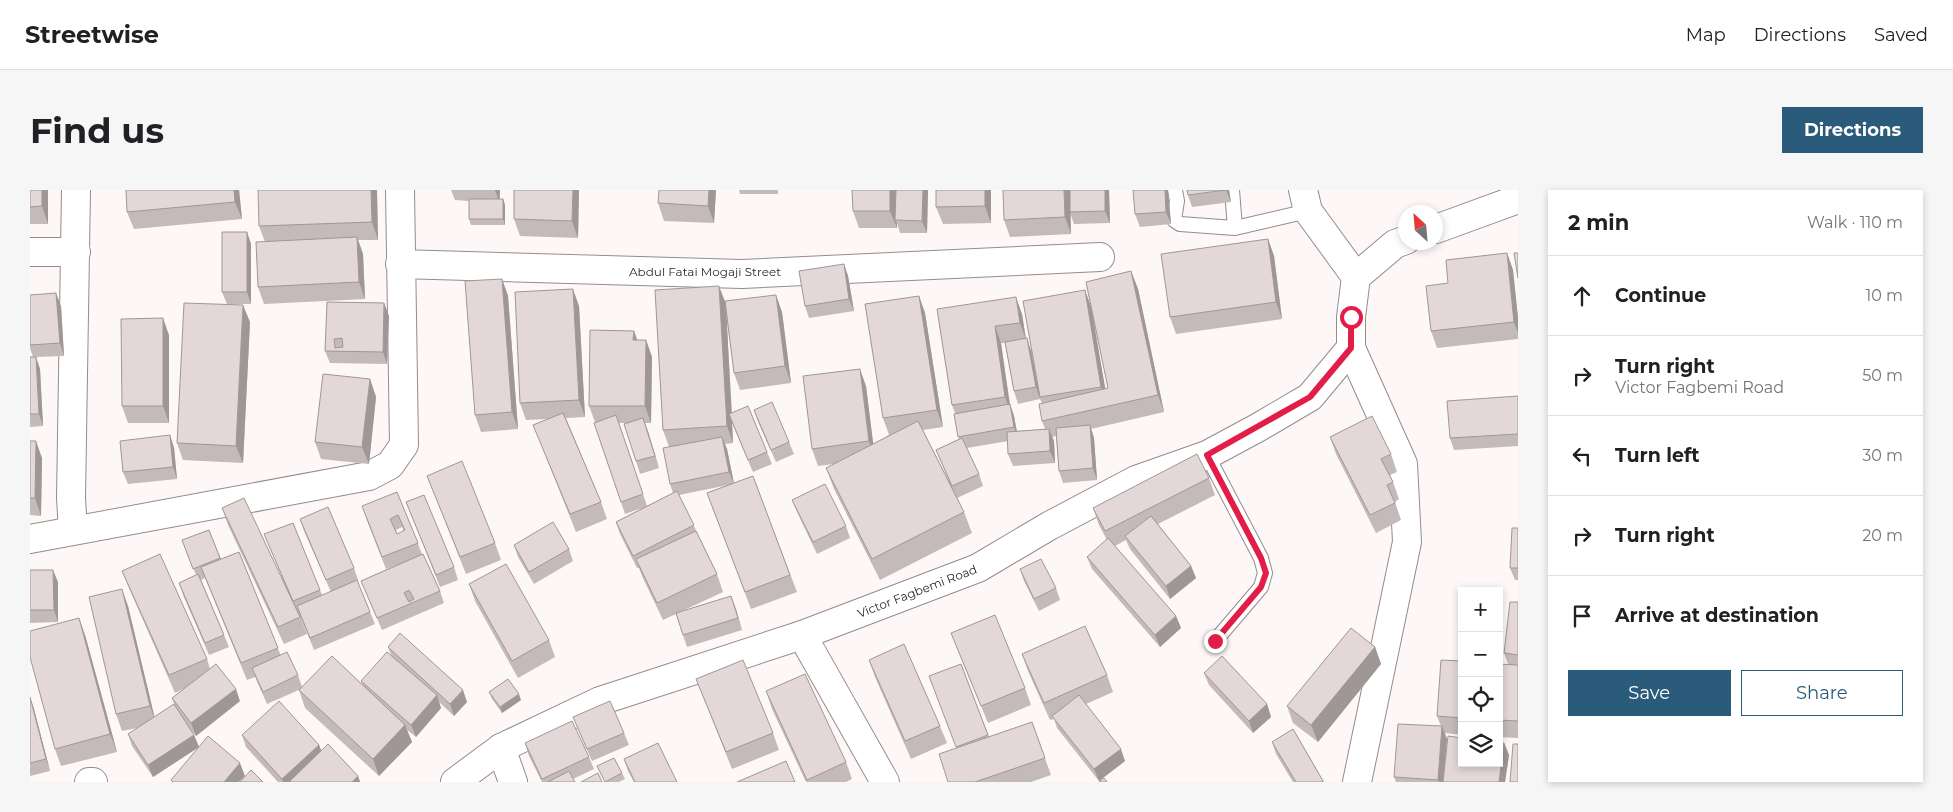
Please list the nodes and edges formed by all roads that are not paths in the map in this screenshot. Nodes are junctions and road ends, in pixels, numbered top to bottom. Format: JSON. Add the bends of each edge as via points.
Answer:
{"nodes":[{"id":1,"x":76,"y":190,"type":"edge"},
{"id":2,"x":400,"y":190,"type":"edge"},
{"id":3,"x":1175,"y":190,"type":"edge"},
{"id":4,"x":1232,"y":190,"type":"edge"},
{"id":5,"x":1518,"y":199,"type":"edge"},
{"id":6,"x":1306,"y":201,"type":"edge"},
{"id":7,"x":1443,"y":226,"type":"edge"},
{"id":8,"x":1235,"y":228,"type":"junction"},
{"id":9,"x":1398,"y":243,"type":"edge"},
{"id":10,"x":30,"y":252,"type":"edge"},
{"id":11,"x":76,"y":252,"type":"junction"},
{"id":12,"x":1100,"y":257,"type":"dead end"},
{"id":13,"x":400,"y":264,"type":"junction"},
{"id":14,"x":1356,"y":277,"type":"junction"},
{"id":15,"x":1351,"y":348,"type":"junction"},
{"id":16,"x":1207,"y":455,"type":"junction"},
{"id":17,"x":73,"y":531,"type":"junction"},
{"id":18,"x":30,"y":539,"type":"edge"},
{"id":19,"x":802,"y":635,"type":"junction"},
{"id":20,"x":1215,"y":641,"type":"dead end"},
{"id":21,"x":501,"y":748,"type":"junction"},
{"id":22,"x":455,"y":782,"type":"edge"},
{"id":23,"x":514,"y":782,"type":"edge"},
{"id":24,"x":885,"y":782,"type":"edge"},
{"id":25,"x":1357,"y":782,"type":"edge"}],
"edges":[{"from":1,"to":11,"type":"street"},
{"from":2,"to":13,"type":"street"},
{"from":3,"to":8,"type":"lane","via":[[1174,220],[1180,224]]},
{"from":4,"to":8,"type":"lane"},
{"from":5,"to":7,"type":"street"},
{"from":6,"to":8,"type":"lane"},
{"from":6,"to":14,"type":"street"},
{"from":9,"to":14,"type":"street"},
{"from":10,"to":11,"type":"street"},
{"from":11,"to":17,"type":"street"},
{"from":12,"to":13,"type":"street","name":"Abdul Fatai Mogaji Street","via":[[742,274]]},
{"from":13,"to":17,"type":"street","via":[[404,445],[390,465],[370,476]]},
{"from":14,"to":15,"type":"street"},
{"from":15,"to":16,"type":"street","name":"Victor Fagbemi Road","via":[[1310,397]]},
{"from":15,"to":25,"type":"street","via":[[1403,464],[1407,542]]},
{"from":16,"to":19,"type":"street","name":"Victor Fagbemi Road","via":[[1136,480],[978,568]]},
{"from":16,"to":20,"type":"lane","via":[[1266,573],[1261,587]]},
{"from":17,"to":18,"type":"street"},
{"from":19,"to":21,"type":"street","name":"Victor Fagbemi Road","via":[[600,702]]},
{"from":19,"to":24,"type":"street"},
{"from":21,"to":22,"type":"street","name":"Victor Fagbemi Road"},
{"from":21,"to":23,"type":"street"}]}
